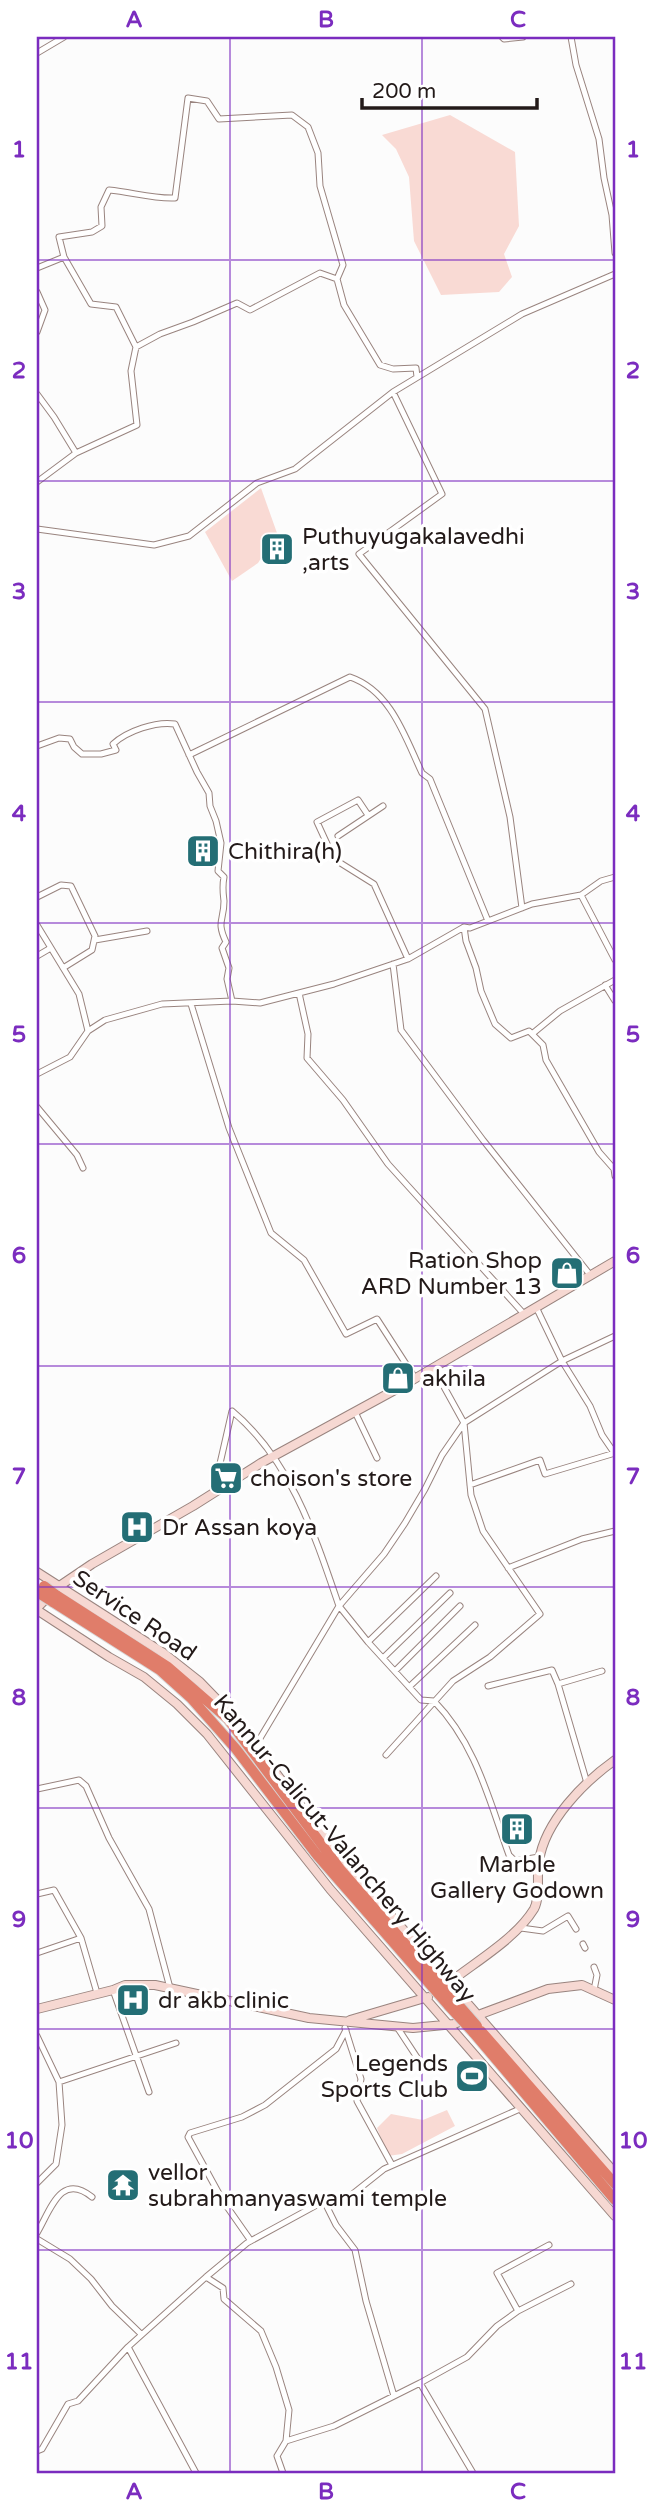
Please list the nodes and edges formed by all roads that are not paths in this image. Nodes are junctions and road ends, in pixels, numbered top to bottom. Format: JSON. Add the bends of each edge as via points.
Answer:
{"nodes":[{"id":1,"x":64,"y":37,"type":"edge"},
{"id":2,"x":502,"y":37,"type":"edge"},
{"id":3,"x":523,"y":37,"type":"edge"},
{"id":4,"x":571,"y":37,"type":"edge"},
{"id":5,"x":37,"y":53,"type":"edge"},
{"id":6,"x":615,"y":253,"type":"edge"},
{"id":7,"x":64,"y":257,"type":"junction"},
{"id":8,"x":37,"y":268,"type":"edge"},
{"id":9,"x":615,"y":274,"type":"edge"},
{"id":10,"x":337,"y":279,"type":"junction"},
{"id":11,"x":37,"y":292,"type":"edge"},
{"id":12,"x":37,"y":332,"type":"edge"},
{"id":13,"x":136,"y":348,"type":"junction"},
{"id":14,"x":417,"y":377,"type":"junction"},
{"id":15,"x":393,"y":392,"type":"junction"},
{"id":16,"x":37,"y":394,"type":"edge"},
{"id":17,"x":76,"y":453,"type":"junction"},
{"id":18,"x":37,"y":482,"type":"edge"},
{"id":19,"x":37,"y":529,"type":"edge"},
{"id":20,"x":37,"y":746,"type":"edge"},
{"id":21,"x":189,"y":755,"type":"junction"},
{"id":22,"x":383,"y":806,"type":"dead end"},
{"id":23,"x":368,"y":816,"type":"junction"},
{"id":24,"x":338,"y":836,"type":"dead end"},
{"id":25,"x":615,"y":877,"type":"edge"},
{"id":26,"x":581,"y":895,"type":"junction"},
{"id":27,"x":37,"y":897,"type":"edge"},
{"id":28,"x":522,"y":908,"type":"junction"},
{"id":29,"x":488,"y":921,"type":"junction"},
{"id":30,"x":37,"y":925,"type":"edge"},
{"id":31,"x":464,"y":927,"type":"junction"},
{"id":32,"x":147,"y":931,"type":"dead end"},
{"id":33,"x":95,"y":940,"type":"junction"},
{"id":34,"x":50,"y":949,"type":"junction"},
{"id":35,"x":37,"y":956,"type":"edge"},
{"id":36,"x":408,"y":959,"type":"junction"},
{"id":37,"x":615,"y":960,"type":"edge"},
{"id":38,"x":393,"y":964,"type":"junction"},
{"id":39,"x":63,"y":968,"type":"junction"},
{"id":40,"x":615,"y":980,"type":"edge"},
{"id":41,"x":605,"y":985,"type":"junction"},
{"id":42,"x":299,"y":993,"type":"junction"},
{"id":43,"x":232,"y":1001,"type":"junction"},
{"id":44,"x":615,"y":1001,"type":"edge"},
{"id":45,"x":191,"y":1004,"type":"junction"},
{"id":46,"x":88,"y":1031,"type":"junction"},
{"id":47,"x":532,"y":1034,"type":"junction"},
{"id":48,"x":37,"y":1074,"type":"edge"},
{"id":49,"x":37,"y":1107,"type":"edge"},
{"id":50,"x":83,"y":1168,"type":"dead end"},
{"id":51,"x":615,"y":1176,"type":"edge"},
{"id":52,"x":615,"y":1261,"type":"edge"},
{"id":53,"x":591,"y":1276,"type":"junction"},
{"id":54,"x":536,"y":1307,"type":"junction"},
{"id":55,"x":524,"y":1314,"type":"junction"},
{"id":56,"x":615,"y":1336,"type":"edge"},
{"id":57,"x":562,"y":1361,"type":"junction"},
{"id":58,"x":433,"y":1367,"type":"junction"},
{"id":59,"x":415,"y":1378,"type":"junction"},
{"id":60,"x":355,"y":1412,"type":"junction"},
{"id":61,"x":464,"y":1423,"type":"junction"},
{"id":62,"x":615,"y":1453,"type":"edge"},
{"id":63,"x":272,"y":1457,"type":"junction"},
{"id":64,"x":377,"y":1458,"type":"dead end"},
{"id":65,"x":470,"y":1485,"type":"junction"},
{"id":66,"x":213,"y":1494,"type":"junction"},
{"id":67,"x":615,"y":1531,"type":"edge"},
{"id":68,"x":508,"y":1568,"type":"junction"},
{"id":69,"x":37,"y":1572,"type":"edge"},
{"id":70,"x":436,"y":1576,"type":"dead end"},
{"id":71,"x":39,"y":1588,"type":"edge"},
{"id":72,"x":450,"y":1593,"type":"dead end"},
{"id":73,"x":56,"y":1595,"type":"junction"},
{"id":74,"x":340,"y":1606,"type":"junction"},
{"id":75,"x":460,"y":1606,"type":"dead end"},
{"id":76,"x":37,"y":1609,"type":"edge"},
{"id":77,"x":475,"y":1625,"type":"dead end"},
{"id":78,"x":368,"y":1642,"type":"junction"},
{"id":79,"x":383,"y":1658,"type":"junction"},
{"id":80,"x":395,"y":1671,"type":"junction"},
{"id":81,"x":602,"y":1671,"type":"dead end"},
{"id":82,"x":558,"y":1684,"type":"junction"},
{"id":83,"x":488,"y":1686,"type":"dead end"},
{"id":84,"x":409,"y":1687,"type":"junction"},
{"id":85,"x":434,"y":1701,"type":"junction"},
{"id":86,"x":256,"y":1745,"type":"junction"},
{"id":87,"x":386,"y":1755,"type":"dead end"},
{"id":88,"x":615,"y":1760,"type":"edge"},
{"id":89,"x":586,"y":1783,"type":"junction"},
{"id":90,"x":37,"y":1788,"type":"edge"},
{"id":91,"x":539,"y":1857,"type":"junction"},
{"id":92,"x":37,"y":1894,"type":"edge"},
{"id":93,"x":521,"y":1928,"type":"junction"},
{"id":94,"x":576,"y":1929,"type":"dead end"},
{"id":95,"x":81,"y":1938,"type":"junction"},
{"id":96,"x":37,"y":1952,"type":"edge"},
{"id":97,"x":594,"y":1967,"type":"dead end"},
{"id":98,"x":170,"y":1988,"type":"junction"},
{"id":99,"x":443,"y":1988,"type":"junction"},
{"id":100,"x":113,"y":1990,"type":"junction"},
{"id":101,"x":593,"y":1990,"type":"junction"},
{"id":102,"x":97,"y":1993,"type":"junction"},
{"id":103,"x":425,"y":1998,"type":"junction"},
{"id":104,"x":615,"y":2000,"type":"edge"},
{"id":105,"x":37,"y":2009,"type":"edge"},
{"id":106,"x":449,"y":2024,"type":"junction"},
{"id":107,"x":476,"y":2024,"type":"junction"},
{"id":108,"x":344,"y":2026,"type":"junction"},
{"id":109,"x":397,"y":2027,"type":"junction"},
{"id":110,"x":37,"y":2036,"type":"edge"},
{"id":111,"x":176,"y":2043,"type":"dead end"},
{"id":112,"x":136,"y":2056,"type":"junction"},
{"id":113,"x":424,"y":2068,"type":"dead end"},
{"id":114,"x":59,"y":2082,"type":"junction"},
{"id":115,"x":149,"y":2092,"type":"dead end"},
{"id":116,"x":522,"y":2108,"type":"junction"},
{"id":117,"x":392,"y":2165,"type":"junction"},
{"id":118,"x":615,"y":2173,"type":"edge"},
{"id":119,"x":37,"y":2183,"type":"edge"},
{"id":120,"x":615,"y":2185,"type":"edge"},
{"id":121,"x":92,"y":2197,"type":"dead end"},
{"id":122,"x":615,"y":2200,"type":"edge"},
{"id":123,"x":324,"y":2201,"type":"junction"},
{"id":124,"x":615,"y":2216,"type":"edge"},
{"id":125,"x":37,"y":2233,"type":"edge"},
{"id":126,"x":37,"y":2239,"type":"edge"},
{"id":127,"x":251,"y":2241,"type":"junction"},
{"id":128,"x":550,"y":2245,"type":"dead end"},
{"id":129,"x":205,"y":2277,"type":"junction"},
{"id":130,"x":571,"y":2284,"type":"dead end"},
{"id":131,"x":518,"y":2311,"type":"junction"},
{"id":132,"x":141,"y":2334,"type":"junction"},
{"id":133,"x":128,"y":2347,"type":"junction"},
{"id":134,"x":420,"y":2383,"type":"junction"},
{"id":135,"x":394,"y":2396,"type":"junction"},
{"id":136,"x":286,"y":2441,"type":"junction"},
{"id":137,"x":37,"y":2451,"type":"edge"},
{"id":138,"x":196,"y":2473,"type":"edge"},
{"id":139,"x":283,"y":2473,"type":"edge"},
{"id":140,"x":472,"y":2473,"type":"edge"}],
"edges":[{"from":1,"to":5,"type":"street"},
{"from":2,"to":3,"type":"street"},
{"from":4,"to":6,"type":"street","via":[[599,139]]},
{"from":7,"to":8,"type":"street"},
{"from":7,"to":10,"type":"street","via":[[59,237],[102,226],[101,207],[109,190],[175,198],[188,98],[207,101],[219,119],[292,115],[308,127],[343,265]]},
{"from":7,"to":13,"type":"street","via":[[91,304],[116,307]]},
{"from":9,"to":14,"type":"street","via":[[522,314]]},
{"from":10,"to":13,"type":"street","via":[[320,273],[250,310],[236,303]]},
{"from":10,"to":14,"type":"street","via":[[344,305],[380,365],[416,368]]},
{"from":11,"to":12,"type":"street","via":[[45,310]]},
{"from":13,"to":17,"type":"street","via":[[131,371],[137,425]]},
{"from":14,"to":15,"type":"street"},
{"from":15,"to":19,"type":"street","via":[[295,470],[257,483],[189,536],[154,545]]},
{"from":15,"to":28,"type":"street","via":[[442,494],[359,554],[485,709],[510,817]]},
{"from":16,"to":17,"type":"street"},
{"from":17,"to":18,"type":"street"},
{"from":20,"to":21,"type":"street","via":[[70,739],[82,754],[102,754],[116,750],[113,744],[124,734],[167,722],[175,724]]},
{"from":21,"to":29,"type":"street","via":[[350,677],[360,680],[389,705],[422,773],[430,779]]},
{"from":21,"to":43,"type":"street","via":[[209,793],[221,843],[218,871],[224,877],[224,902],[219,927],[226,942],[222,948]]},
{"from":22,"to":23,"type":"street"},
{"from":23,"to":24,"type":"street"},
{"from":23,"to":36,"type":"street","via":[[358,800],[317,822],[334,859],[374,884]]},
{"from":25,"to":26,"type":"street"},
{"from":26,"to":28,"type":"street"},
{"from":26,"to":37,"type":"street"},
{"from":27,"to":33,"type":"street","via":[[61,885],[71,886]]},
{"from":28,"to":29,"type":"street"},
{"from":29,"to":31,"type":"street"},
{"from":30,"to":34,"type":"street"},
{"from":31,"to":36,"type":"street"},
{"from":31,"to":47,"type":"street","via":[[495,1024],[511,1038],[529,1031]]},
{"from":32,"to":33,"type":"street"},
{"from":33,"to":39,"type":"street","via":[[92,950]]},
{"from":34,"to":35,"type":"street"},
{"from":34,"to":39,"type":"street"},
{"from":36,"to":38,"type":"street"},
{"from":38,"to":42,"type":"street"},
{"from":38,"to":53,"type":"street","via":[[401,1030]]},
{"from":39,"to":46,"type":"street","via":[[79,994]]},
{"from":40,"to":41,"type":"street"},
{"from":41,"to":44,"type":"street"},
{"from":41,"to":47,"type":"street"},
{"from":42,"to":43,"type":"street","via":[[260,1003]]},
{"from":42,"to":55,"type":"street","via":[[308,1034],[307,1058],[388,1164]]},
{"from":43,"to":45,"type":"street"},
{"from":45,"to":46,"type":"street","via":[[162,1004],[105,1020]]},
{"from":45,"to":59,"type":"street","via":[[229,1128],[271,1233],[304,1260],[346,1334],[377,1319]]},
{"from":46,"to":48,"type":"street","via":[[70,1057]]},
{"from":47,"to":51,"type":"street","via":[[543,1045],[546,1060]]},
{"from":49,"to":50,"type":"street"},
{"from":52,"to":53,"type":"street"},
{"from":53,"to":54,"type":"street"},
{"from":54,"to":55,"type":"street"},
{"from":54,"to":57,"type":"street"},
{"from":55,"to":58,"type":"street"},
{"from":56,"to":57,"type":"street"},
{"from":57,"to":61,"type":"street"},
{"from":57,"to":62,"type":"street"},
{"from":58,"to":59,"type":"street"},
{"from":58,"to":61,"type":"street"},
{"from":59,"to":60,"type":"street"},
{"from":60,"to":63,"type":"street"},
{"from":60,"to":64,"type":"street"},
{"from":61,"to":65,"type":"street"},
{"from":61,"to":74,"type":"street","via":[[384,1554]]},
{"from":62,"to":65,"type":"street","via":[[545,1474],[540,1460]]},
{"from":63,"to":66,"type":"street"},
{"from":63,"to":66,"type":"street","via":[[232,1411]]},
{"from":63,"to":74,"type":"street","via":[[309,1521]]},
{"from":65,"to":68,"type":"street","via":[[483,1531]]},
{"from":66,"to":73,"type":"street","via":[[127,1543]]},
{"from":67,"to":68,"type":"street"},
{"from":68,"to":85,"type":"street","via":[[540,1614]]},
{"from":69,"to":73,"type":"street","name":"Service Road"},
{"from":70,"to":78,"type":"street"},
{"from":71,"to":73,"type":"highway","name":"Kannur-Calicut-Valanchery Highway","bridge":true},
{"from":72,"to":79,"type":"street"},
{"from":73,"to":76,"type":"street"},
{"from":73,"to":86,"type":"street","name":"Service Road","via":[[162,1652],[200,1682]]},
{"from":73,"to":99,"type":"highway","name":"Kannur-Calicut-Valanchery Highway","via":[[191,1698],[232,1743],[317,1855]]},
{"from":74,"to":78,"type":"street"},
{"from":74,"to":86,"type":"street"},
{"from":75,"to":80,"type":"street"},
{"from":76,"to":103,"type":"street","via":[[144,1677],[207,1734],[330,1889]]},
{"from":77,"to":84,"type":"street"},
{"from":78,"to":79,"type":"street"},
{"from":79,"to":80,"type":"street"},
{"from":80,"to":84,"type":"street"},
{"from":81,"to":82,"type":"street"},
{"from":82,"to":83,"type":"street","via":[[552,1670]]},
{"from":82,"to":89,"type":"street"},
{"from":84,"to":85,"type":"street","via":[[421,1700]]},
{"from":85,"to":87,"type":"street"},
{"from":85,"to":91,"type":"street","via":[[469,1750],[509,1855],[515,1861]]},
{"from":86,"to":99,"type":"street","name":"Service Road"},
{"from":88,"to":89,"type":"street"},
{"from":89,"to":91,"type":"street","via":[[542,1841]]},
{"from":90,"to":98,"type":"street","via":[[79,1780],[86,1786],[149,1909]]},
{"from":91,"to":93,"type":"street","via":[[536,1905]]},
{"from":92,"to":95,"type":"street","via":[[54,1890]]},
{"from":93,"to":94,"type":"street","via":[[543,1931],[568,1916]]},
{"from":93,"to":99,"type":"street"},
{"from":95,"to":96,"type":"street"},
{"from":95,"to":102,"type":"street"},
{"from":97,"to":101,"type":"street"},
{"from":98,"to":100,"type":"street","via":[[125,1985]]},
{"from":98,"to":108,"type":"street"},
{"from":99,"to":103,"type":"street"},
{"from":99,"to":107,"type":"street","name":"Service Road"},
{"from":99,"to":107,"type":"highway","name":"Kannur-Calicut-Valanchery Highway","bridge":true,"via":[[452,2004]]},
{"from":100,"to":102,"type":"street"},
{"from":100,"to":112,"type":"street"},
{"from":101,"to":104,"type":"street"},
{"from":101,"to":107,"type":"street","via":[[582,1985],[548,1989]]},
{"from":102,"to":105,"type":"street"},
{"from":103,"to":106,"type":"street"},
{"from":103,"to":108,"type":"street"},
{"from":106,"to":107,"type":"street"},
{"from":106,"to":109,"type":"street"},
{"from":106,"to":116,"type":"street"},
{"from":107,"to":118,"type":"street","name":"Service Road"},
{"from":107,"to":120,"type":"highway"},
{"from":107,"to":122,"type":"highway","name":"Kannur-Calicut-Valanchery Highway"},
{"from":108,"to":109,"type":"street"},
{"from":108,"to":117,"type":"street","via":[[361,2079],[357,2101]]},
{"from":108,"to":127,"type":"street","via":[[335,2049],[265,2105],[188,2137]]},
{"from":109,"to":113,"type":"street"},
{"from":110,"to":114,"type":"street"},
{"from":111,"to":112,"type":"street"},
{"from":112,"to":114,"type":"street"},
{"from":112,"to":115,"type":"street"},
{"from":114,"to":119,"type":"street","via":[[62,2125],[56,2164]]},
{"from":116,"to":117,"type":"street"},
{"from":116,"to":124,"type":"street"},
{"from":117,"to":123,"type":"street","via":[[340,2204]]},
{"from":121,"to":125,"type":"street","via":[[80,2188],[65,2190]]},
{"from":123,"to":127,"type":"street"},
{"from":123,"to":135,"type":"street","via":[[355,2250]]},
{"from":126,"to":132,"type":"street","via":[[70,2259]]},
{"from":127,"to":129,"type":"street"},
{"from":128,"to":131,"type":"street","via":[[497,2273]]},
{"from":129,"to":132,"type":"street"},
{"from":129,"to":136,"type":"street","via":[[223,2288],[225,2299],[261,2331],[289,2410]]},
{"from":130,"to":131,"type":"street"},
{"from":131,"to":134,"type":"street","via":[[467,2357]]},
{"from":132,"to":133,"type":"street"},
{"from":133,"to":137,"type":"street","via":[[78,2401],[68,2404]]},
{"from":133,"to":138,"type":"street"},
{"from":134,"to":135,"type":"street"},
{"from":134,"to":140,"type":"street"},
{"from":135,"to":136,"type":"street","via":[[334,2426]]},
{"from":136,"to":139,"type":"street","via":[[277,2456]]}]}
